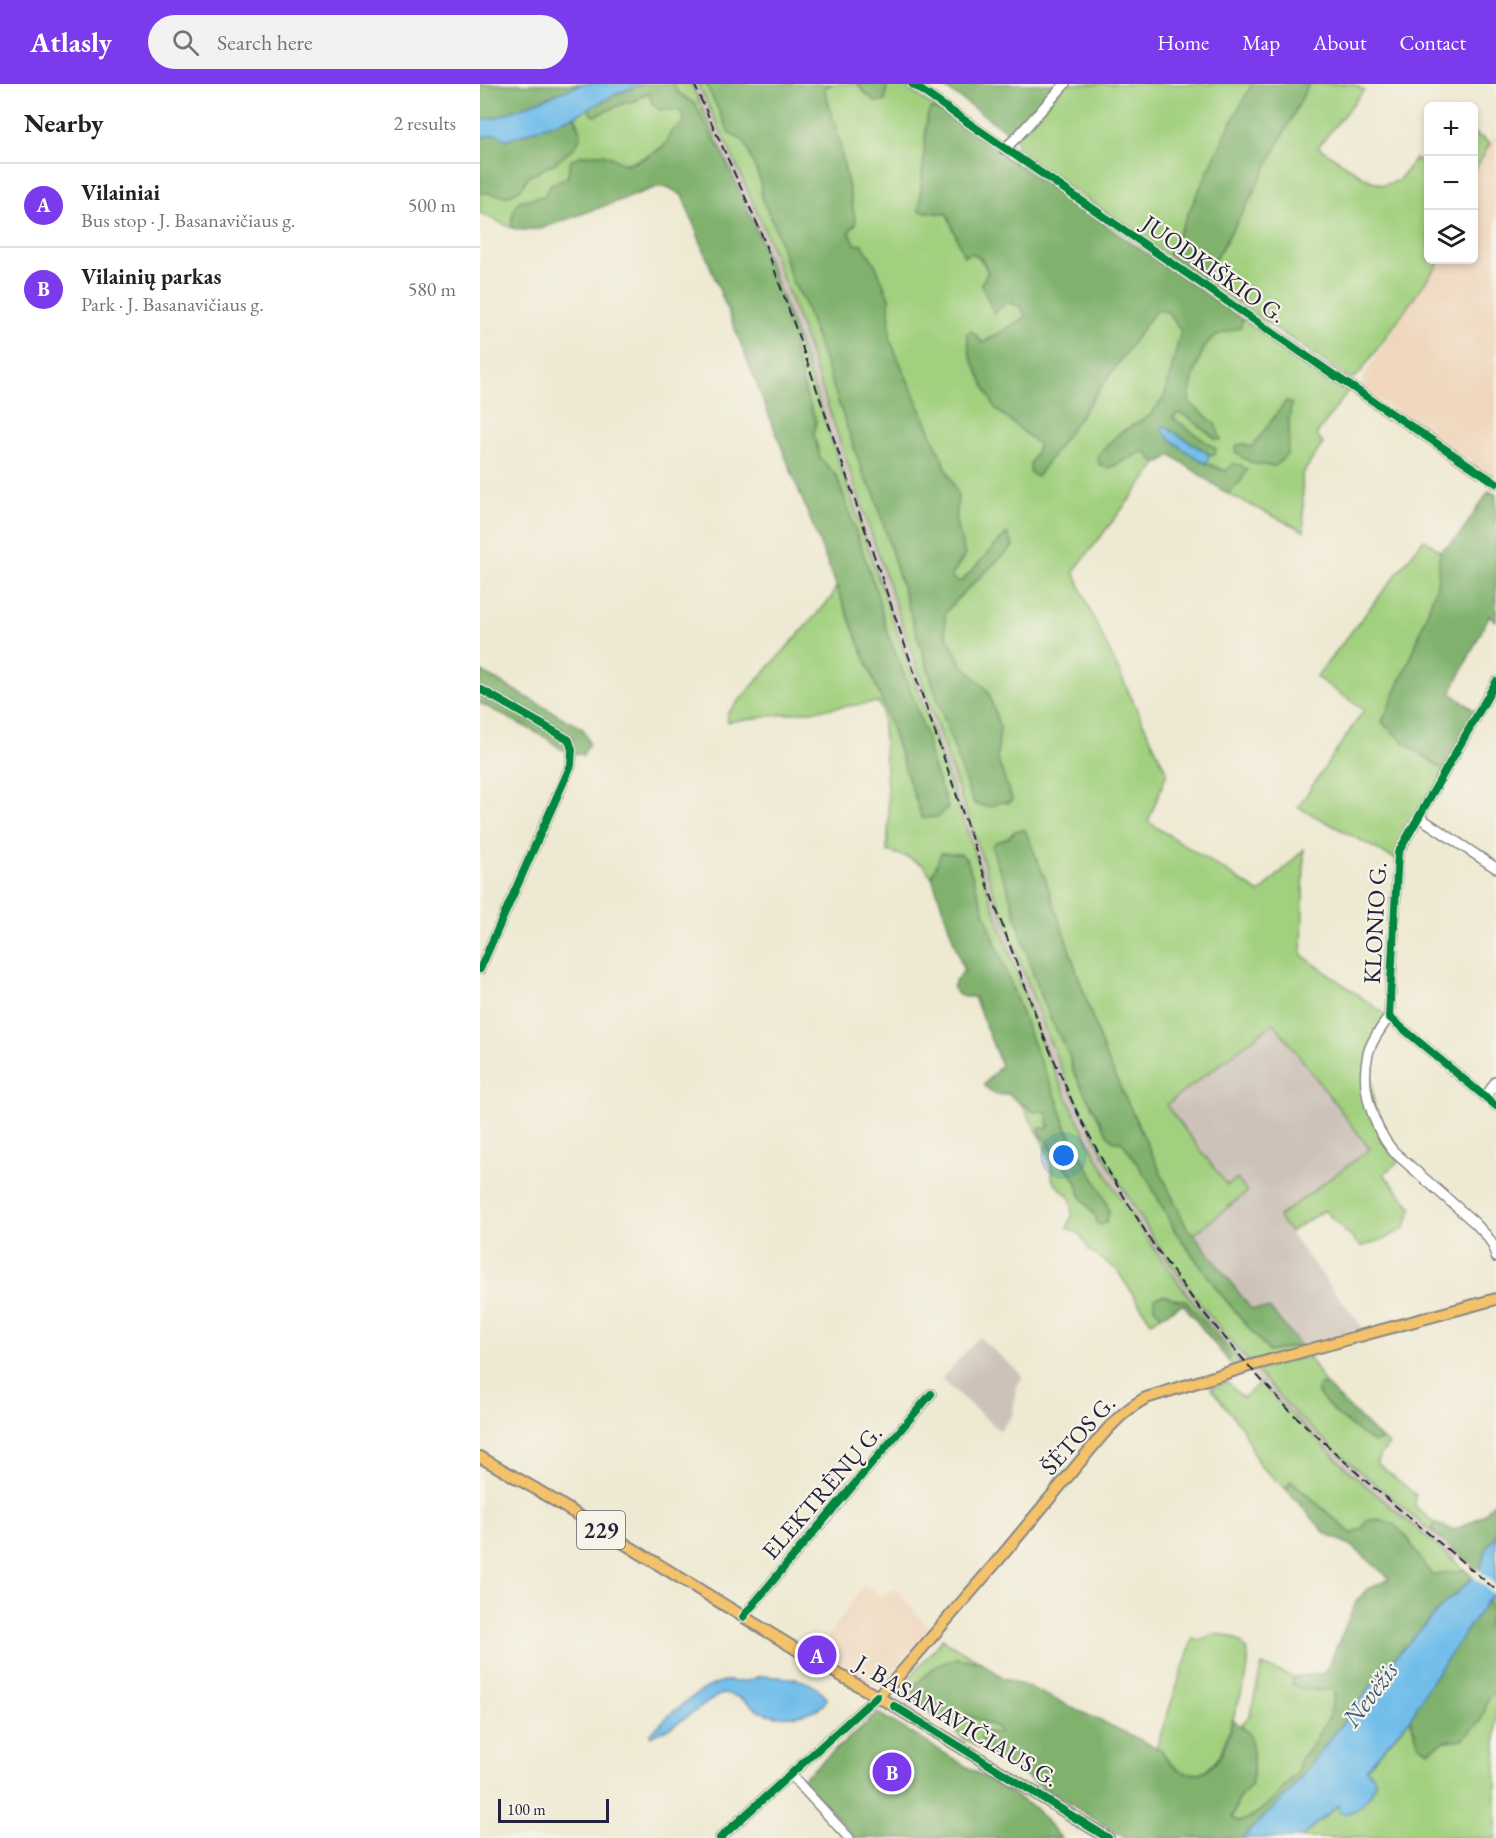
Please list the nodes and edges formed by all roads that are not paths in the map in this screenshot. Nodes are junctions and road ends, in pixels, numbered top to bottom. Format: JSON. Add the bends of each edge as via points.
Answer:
{"nodes":[{"id":1,"x":912,"y":84,"type":"edge"},
{"id":2,"x":1065,"y":84,"type":"edge"},
{"id":3,"x":1004,"y":149,"type":"junction"},
{"id":4,"x":1496,"y":483,"type":"edge"},
{"id":5,"x":1496,"y":682,"type":"edge"},
{"id":6,"x":480,"y":689,"type":"edge"},
{"id":7,"x":1419,"y":817,"type":"junction"},
{"id":8,"x":1496,"y":868,"type":"edge"},
{"id":9,"x":480,"y":969,"type":"edge"},
{"id":10,"x":1389,"y":1017,"type":"junction"},
{"id":11,"x":1496,"y":1081,"type":"edge"},
{"id":12,"x":1486,"y":1098,"type":"junction"},
{"id":13,"x":1496,"y":1106,"type":"edge"},
{"id":14,"x":1496,"y":1257,"type":"edge"},
{"id":15,"x":1496,"y":1299,"type":"edge"},
{"id":16,"x":932,"y":1394,"type":"dead end"},
{"id":17,"x":480,"y":1457,"type":"edge"},
{"id":18,"x":743,"y":1617,"type":"junction"},
{"id":19,"x":877,"y":1696,"type":"junction"},
{"id":20,"x":791,"y":1775,"type":"junction"},
{"id":21,"x":720,"y":1838,"type":"edge"},
{"id":22,"x":849,"y":1838,"type":"edge"},
{"id":23,"x":1108,"y":1838,"type":"edge"}],
"edges":[{"from":1,"to":3,"type":"street","name":"JUODKIŠKIO G."},
{"from":2,"to":3,"type":"street"},
{"from":3,"to":4,"type":"street","name":"JUODKIŠKIO G."},
{"from":5,"to":7,"type":"street","name":"KLONIO G."},
{"from":6,"to":9,"type":"street","via":[[569,740],[572,750],[571,765]]},
{"from":7,"to":8,"type":"street"},
{"from":7,"to":10,"type":"street","name":"KLONIO G.","via":[[1398,853]]},
{"from":10,"to":12,"type":"street","name":"KLONIO G."},
{"from":10,"to":14,"type":"street","via":[[1368,1052],[1366,1070],[1376,1124],[1393,1151],[1487,1236]]},
{"from":11,"to":12,"type":"street"},
{"from":12,"to":13,"type":"street","name":"KLONIO G."},
{"from":15,"to":19,"type":"main road","name":"ŠĖTOS G.","via":[[1249,1366],[1135,1404],[1111,1424]]},
{"from":16,"to":18,"type":"street","name":"ELEKTRĖNŲ G."},
{"from":17,"to":18,"type":"main road","name":"J. BASANAVIČIAUS G.","number":"229"},
{"from":18,"to":19,"type":"main road","name":"J. BASANAVIČIAUS G.","number":"229"},
{"from":19,"to":20,"type":"street"},
{"from":19,"to":23,"type":"main road","name":"J. BASANAVIČIAUS G.","number":"229"},
{"from":20,"to":21,"type":"street"},
{"from":20,"to":22,"type":"street"}]}
